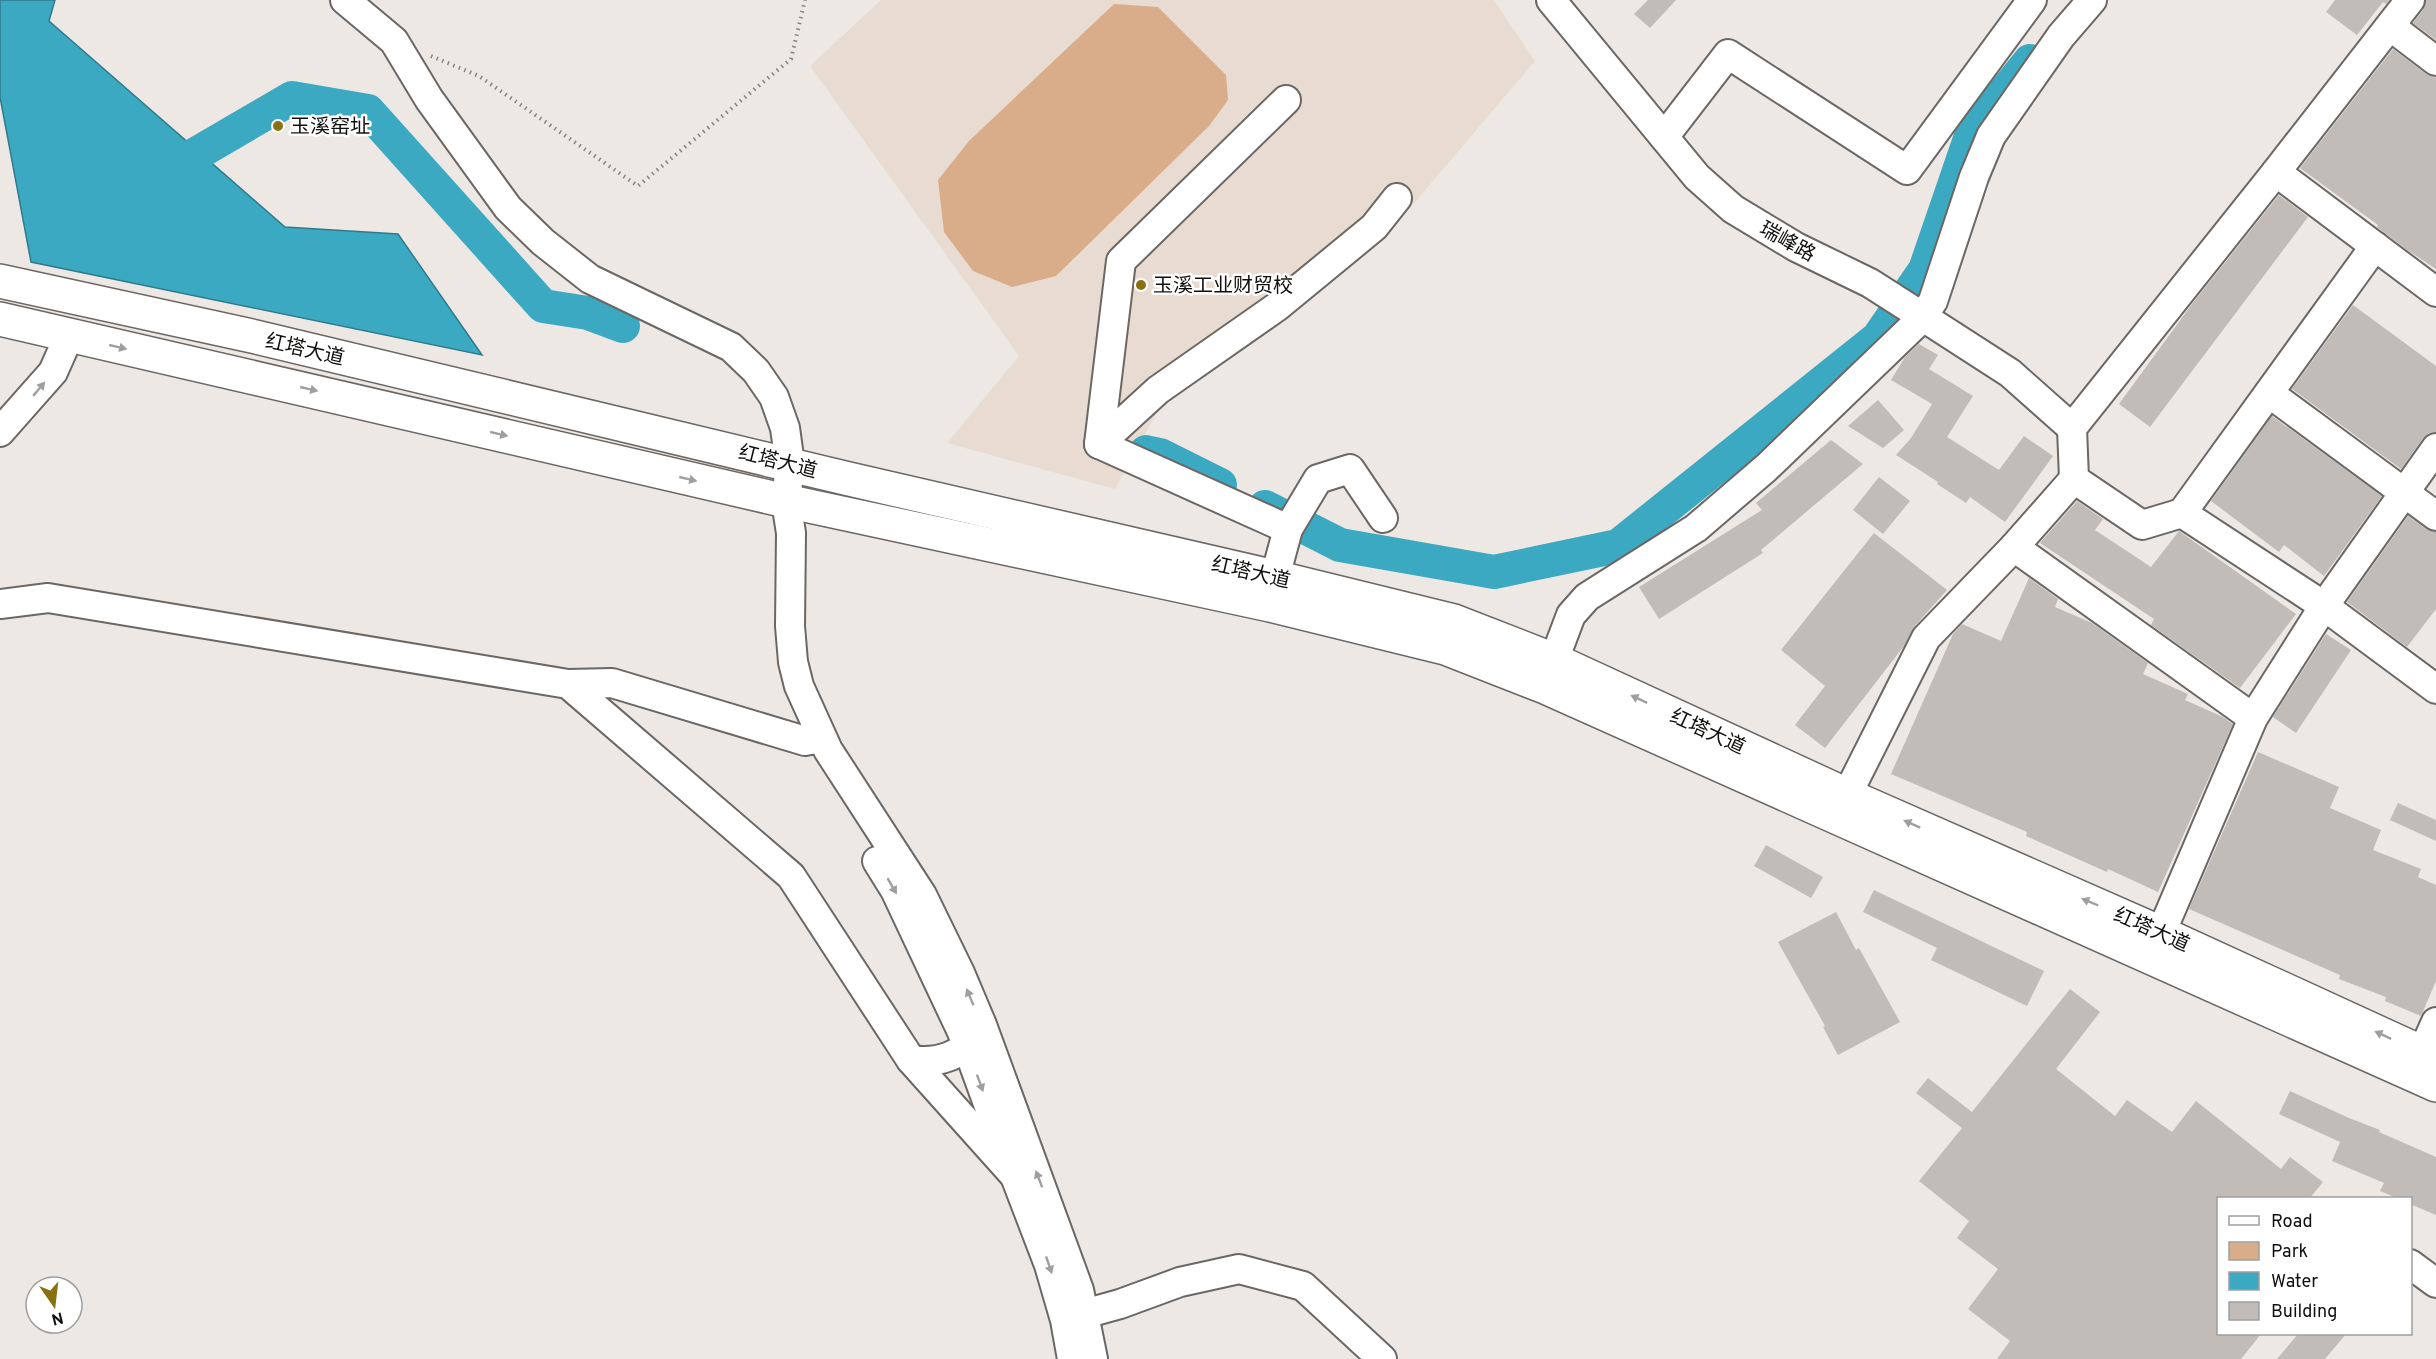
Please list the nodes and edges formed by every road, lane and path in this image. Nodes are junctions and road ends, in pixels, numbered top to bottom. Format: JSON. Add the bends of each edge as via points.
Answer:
{"nodes":[{"id":1,"x":345,"y":0,"type":"edge"},
{"id":2,"x":805,"y":0,"type":"edge"},
{"id":3,"x":1551,"y":0,"type":"edge"},
{"id":4,"x":2032,"y":0,"type":"edge"},
{"id":5,"x":2092,"y":0,"type":"edge"},
{"id":6,"x":2410,"y":0,"type":"edge"},
{"id":7,"x":2390,"y":26,"type":"junction"},
{"id":8,"x":394,"y":41,"type":"junction"},
{"id":9,"x":2436,"y":61,"type":"edge"},
{"id":10,"x":1286,"y":100,"type":"dead end"},
{"id":11,"x":1664,"y":137,"type":"junction"},
{"id":12,"x":2276,"y":172,"type":"junction"},
{"id":13,"x":1397,"y":198,"type":"dead end"},
{"id":14,"x":2375,"y":246,"type":"junction"},
{"id":15,"x":0,"y":281,"type":"edge"},
{"id":16,"x":2436,"y":292,"type":"edge"},
{"id":17,"x":1911,"y":310,"type":"junction"},
{"id":18,"x":0,"y":320,"type":"edge"},
{"id":19,"x":69,"y":336,"type":"junction"},
{"id":20,"x":2269,"y":393,"type":"junction"},
{"id":21,"x":2072,"y":428,"type":"junction"},
{"id":22,"x":0,"y":432,"type":"edge"},
{"id":23,"x":1099,"y":444,"type":"junction"},
{"id":24,"x":2436,"y":448,"type":"edge"},
{"id":25,"x":790,"y":464,"type":"junction"},
{"id":26,"x":2074,"y":479,"type":"junction"},
{"id":27,"x":2405,"y":492,"type":"junction"},
{"id":28,"x":786,"y":501,"type":"junction"},
{"id":29,"x":2182,"y":513,"type":"junction"},
{"id":30,"x":2436,"y":516,"type":"edge"},
{"id":31,"x":1383,"y":518,"type":"dead end"},
{"id":32,"x":1293,"y":521,"type":"junction"},
{"id":33,"x":2014,"y":547,"type":"junction"},
{"id":34,"x":1275,"y":577,"type":"junction"},
{"id":35,"x":0,"y":604,"type":"edge"},
{"id":36,"x":2324,"y":606,"type":"junction"},
{"id":37,"x":1554,"y":660,"type":"junction"},
{"id":38,"x":568,"y":684,"type":"junction"},
{"id":39,"x":2436,"y":689,"type":"edge"},
{"id":40,"x":2253,"y":718,"type":"junction"},
{"id":41,"x":814,"y":740,"type":"junction"},
{"id":42,"x":1847,"y":795,"type":"junction"},
{"id":43,"x":2161,"y":933,"type":"junction"},
{"id":44,"x":2436,"y":1022,"type":"edge"},
{"id":45,"x":974,"y":1035,"type":"junction"},
{"id":46,"x":2429,"y":1056,"type":"edge"},
{"id":47,"x":911,"y":1060,"type":"junction"},
{"id":48,"x":2436,"y":1085,"type":"edge"},
{"id":49,"x":1014,"y":1175,"type":"junction"},
{"id":50,"x":2412,"y":1265,"type":"edge"},
{"id":51,"x":2436,"y":1283,"type":"edge"},
{"id":52,"x":1075,"y":1317,"type":"junction"},
{"id":53,"x":1072,"y":1359,"type":"edge"},
{"id":54,"x":1093,"y":1359,"type":"edge"},
{"id":55,"x":1382,"y":1359,"type":"edge"}],
"edges":[{"from":1,"to":8,"type":"street"},
{"from":2,"to":8,"type":"path","via":[[791,59],[638,186],[479,76]]},
{"from":3,"to":11,"type":"street","name":"瑞峰路"},
{"from":4,"to":11,"type":"street","via":[[1906,170],[1728,54]]},
{"from":5,"to":17,"type":"street","via":[[2061,36],[1991,136],[1933,301]]},
{"from":6,"to":7,"type":"street"},
{"from":7,"to":9,"type":"street"},
{"from":7,"to":12,"type":"street"},
{"from":8,"to":25,"type":"street","via":[[429,99],[508,208],[543,242],[590,279],[731,347],[756,371],[774,397],[785,428]]},
{"from":10,"to":23,"type":"street","via":[[1121,261]]},
{"from":11,"to":17,"type":"street","name":"瑞峰路","via":[[1697,177],[1733,209],[1796,247],[1870,283]]},
{"from":12,"to":14,"type":"street"},
{"from":12,"to":21,"type":"street"},
{"from":13,"to":23,"type":"street","via":[[1374,227],[1278,306],[1158,390]]},
{"from":14,"to":16,"type":"street"},
{"from":14,"to":20,"type":"street"},
{"from":15,"to":25,"type":"main road","name":"红塔大道","via":[[256,337]]},
{"from":17,"to":21,"type":"street","name":"瑞峰路","via":[[2010,373]]},
{"from":17,"to":37,"type":"street","via":[[1766,468],[1696,528],[1587,597],[1571,615]]},
{"from":18,"to":19,"type":"main road","name":"红塔大道"},
{"from":22,"to":19,"type":"street","one_way":true,"via":[[53,372]]},
{"from":19,"to":28,"type":"main road","name":"红塔大道","one_way":true},
{"from":20,"to":27,"type":"street"},
{"from":20,"to":29,"type":"street"},
{"from":21,"to":26,"type":"street"},
{"from":23,"to":32,"type":"street"},
{"from":24,"to":27,"type":"street"},
{"from":25,"to":28,"type":"street"},
{"from":25,"to":34,"type":"main road","name":"红塔大道"},
{"from":26,"to":29,"type":"street","via":[[2142,525]]},
{"from":26,"to":33,"type":"street"},
{"from":27,"to":30,"type":"street"},
{"from":27,"to":36,"type":"street"},
{"from":28,"to":41,"type":"street","via":[[774,532],[776,638],[782,678]]},
{"from":28,"to":48,"type":"main road","name":"红塔大道","via":[[1270,605],[1445,648],[1556,692]]},
{"from":29,"to":36,"type":"street"},
{"from":31,"to":32,"type":"street","via":[[1350,469],[1318,479]]},
{"from":32,"to":34,"type":"street"},
{"from":33,"to":40,"type":"street"},
{"from":33,"to":42,"type":"street","via":[[1926,638]]},
{"from":34,"to":37,"type":"main road","name":"红塔大道","via":[[1454,621]]},
{"from":35,"to":38,"type":"street","via":[[48,598]]},
{"from":36,"to":39,"type":"street"},
{"from":36,"to":40,"type":"street"},
{"from":42,"to":37,"type":"main road","name":"红塔大道","one_way":true},
{"from":38,"to":41,"type":"street","via":[[612,683]]},
{"from":38,"to":47,"type":"street","via":[[791,876]]},
{"from":40,"to":43,"type":"street"},
{"from":41,"to":45,"type":"street","via":[[940,982]]},
{"from":43,"to":42,"type":"main road","name":"红塔大道","one_way":true},
{"from":46,"to":43,"type":"main road","name":"红塔大道","one_way":true},
{"from":44,"to":46,"type":"street"},
{"from":45,"to":47,"type":"street","via":[[946,1058]]},
{"from":45,"to":49,"type":"street","one_way":true},
{"from":52,"to":45,"type":"street","one_way":true,"via":[[1079,1290],[1064,1246]]},
{"from":47,"to":49,"type":"street"},
{"from":49,"to":52,"type":"street","one_way":true,"via":[[1049,1265]]},
{"from":50,"to":51,"type":"street"},
{"from":52,"to":53,"type":"street"},
{"from":52,"to":54,"type":"street"},
{"from":52,"to":55,"type":"street","via":[[1180,1282],[1239,1269],[1304,1286]]}]}
